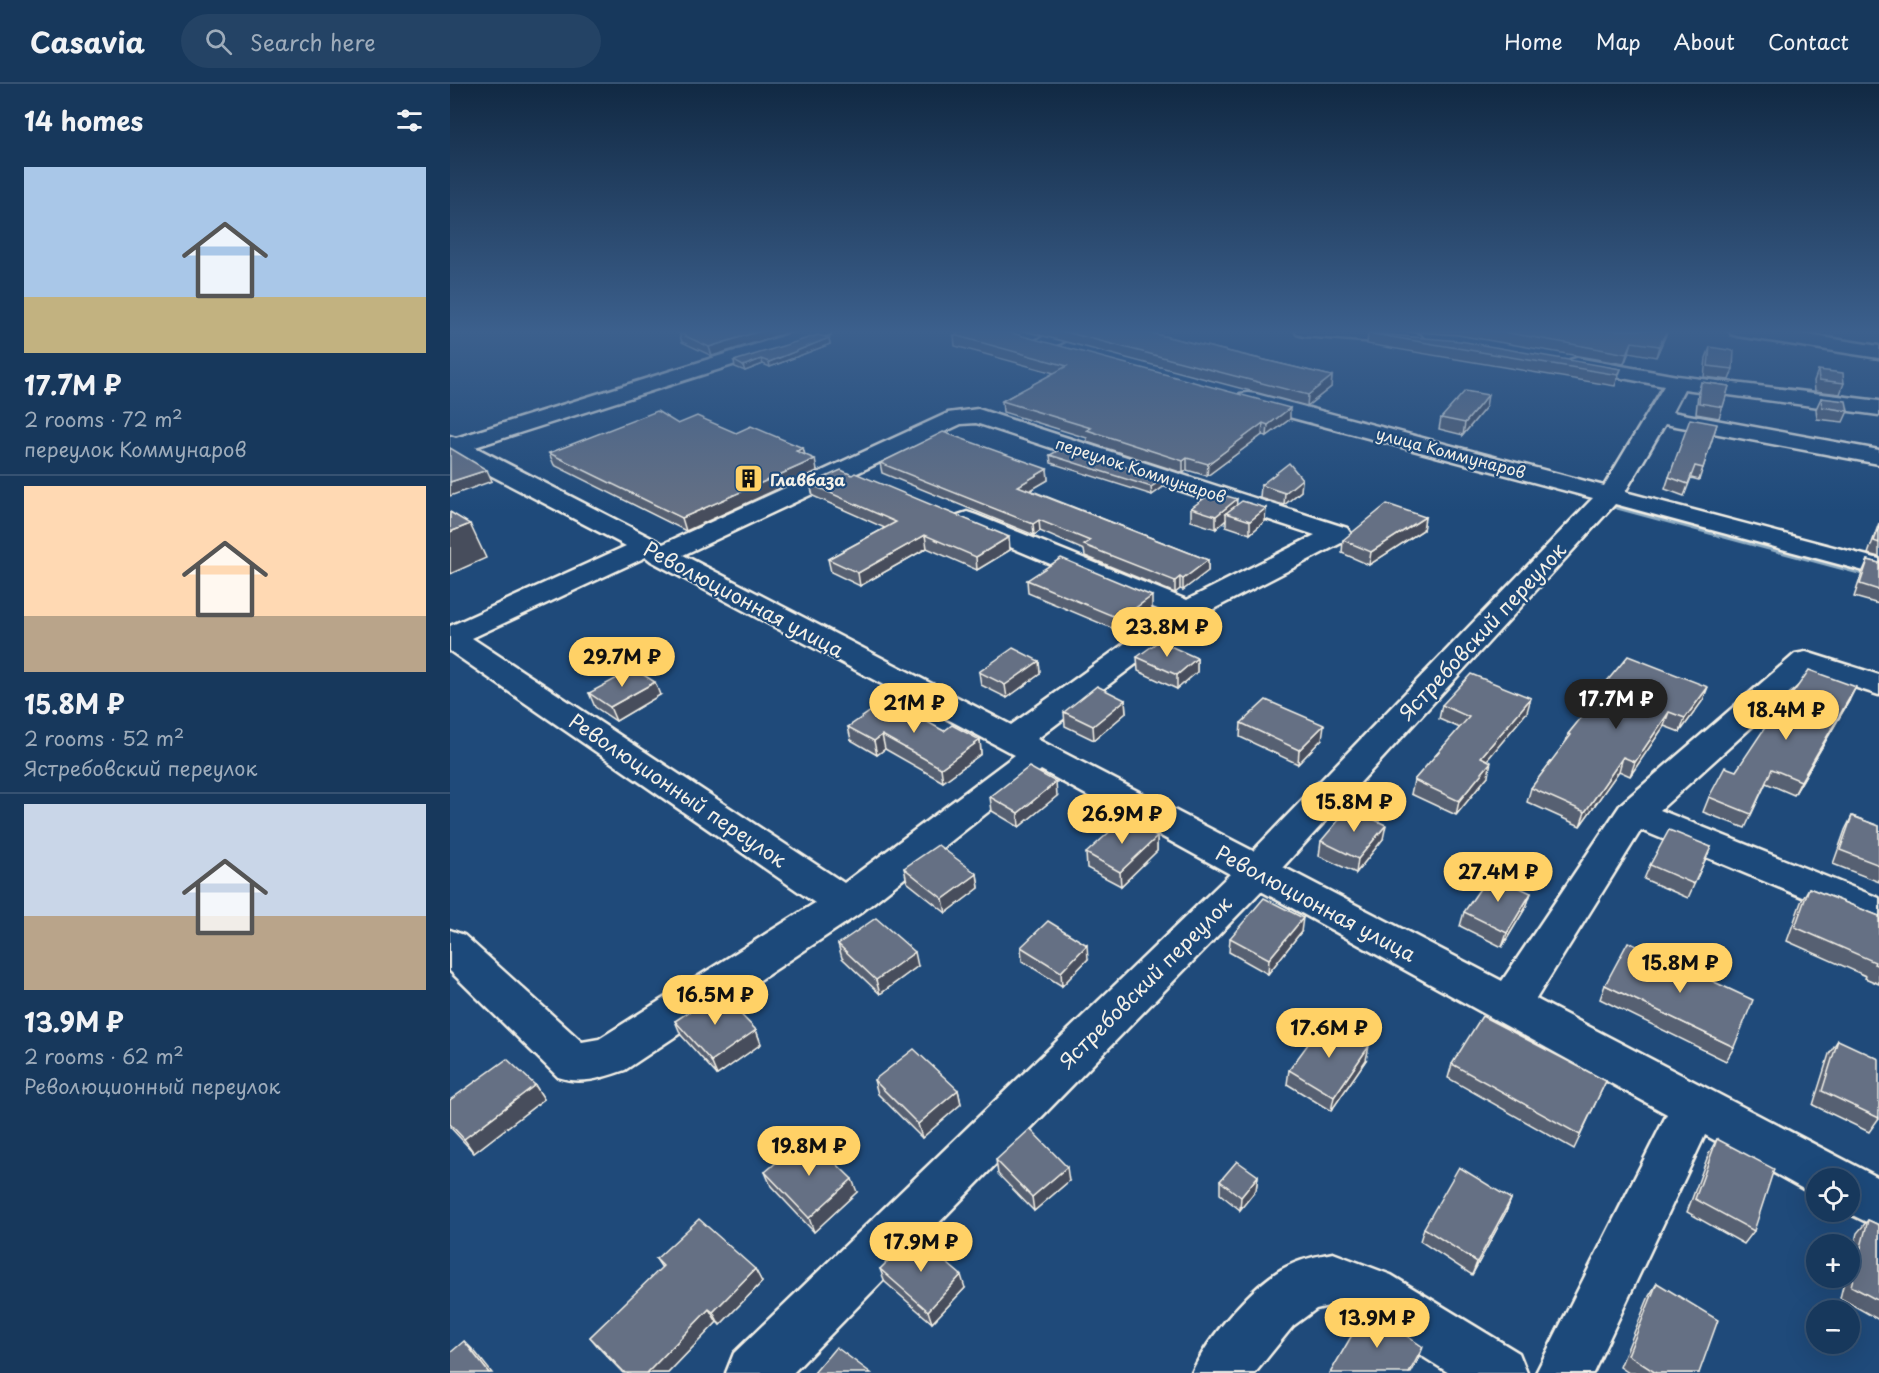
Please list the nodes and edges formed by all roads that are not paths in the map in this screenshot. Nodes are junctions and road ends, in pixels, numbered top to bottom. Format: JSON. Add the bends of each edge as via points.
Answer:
{"nodes":[{"id":1,"x":629,"y":390,"type":"edge"},
{"id":2,"x":1672,"y":390,"type":"edge"},
{"id":3,"x":1745,"y":390,"type":"edge"},
{"id":4,"x":1226,"y":393,"type":"edge"},
{"id":5,"x":1879,"y":408,"type":"edge"},
{"id":6,"x":978,"y":416,"type":"joint"},
{"id":7,"x":1659,"y":416,"type":"junction"},
{"id":8,"x":452,"y":445,"type":"edge"},
{"id":9,"x":1879,"y":457,"type":"edge"},
{"id":10,"x":847,"y":470,"type":"junction"},
{"id":11,"x":880,"y":483,"type":"edge"},
{"id":12,"x":1611,"y":494,"type":"junction"},
{"id":13,"x":946,"y":511,"type":"edge"},
{"id":14,"x":654,"y":551,"type":"junction"},
{"id":15,"x":1879,"y":567,"type":"edge"},
{"id":16,"x":1188,"y":611,"type":"junction"},
{"id":17,"x":450,"y":637,"type":"edge"},
{"id":18,"x":1879,"y":685,"type":"edge"},
{"id":19,"x":1026,"y":747,"type":"junction"},
{"id":20,"x":1634,"y":813,"type":"junction"},
{"id":21,"x":1257,"y":871,"type":"junction"},
{"id":22,"x":845,"y":903,"type":"junction"},
{"id":23,"x":1879,"y":914,"type":"edge"},
{"id":24,"x":450,"y":945,"type":"edge"},
{"id":25,"x":1508,"y":1007,"type":"junction"},
{"id":26,"x":1695,"y":1107,"type":"junction"},
{"id":27,"x":1811,"y":1168,"type":"edge"},
{"id":28,"x":1860,"y":1194,"type":"edge"},
{"id":29,"x":1879,"y":1204,"type":"edge"},
{"id":30,"x":754,"y":1373,"type":"edge"},
{"id":31,"x":1220,"y":1373,"type":"edge"},
{"id":32,"x":1499,"y":1373,"type":"edge"},
{"id":33,"x":1564,"y":1373,"type":"edge"}],
"edges":[{"from":1,"to":8,"type":"street"},
{"from":2,"to":7,"type":"street","name":"Ястребовский переулок"},
{"from":3,"to":5,"type":"street"},
{"from":4,"to":12,"type":"street","name":"улица Коммунаров"},
{"from":6,"to":10,"type":"street","name":"Революционный переулок","via":[[956,418]]},
{"from":6,"to":16,"type":"street","name":"переулок Коммунаров","via":[[1338,534]]},
{"from":7,"to":9,"type":"street"},
{"from":7,"to":12,"type":"street","name":"Ястребовский переулок"},
{"from":8,"to":14,"type":"street","name":"Революционная улица"},
{"from":10,"to":11,"type":"street"},
{"from":10,"to":14,"type":"street","name":"Революционный переулок"},
{"from":12,"to":15,"type":"street","name":"улица Коммунаров"},
{"from":12,"to":21,"type":"street","name":"Ястребовский переулок"},
{"from":13,"to":16,"type":"street"},
{"from":14,"to":17,"type":"street","name":"Революционный переулок"},
{"from":14,"to":19,"type":"street","name":"Революционная улица"},
{"from":16,"to":19,"type":"street"},
{"from":17,"to":22,"type":"street","name":"Революционный переулок"},
{"from":18,"to":20,"type":"street","via":[[1806,661]]},
{"from":19,"to":21,"type":"street","name":"Революционная улица"},
{"from":19,"to":22,"type":"street"},
{"from":20,"to":23,"type":"street"},
{"from":20,"to":25,"type":"street"},
{"from":21,"to":25,"type":"street","name":"Революционная улица"},
{"from":21,"to":30,"type":"street","name":"Ястребовский переулок"},
{"from":22,"to":24,"type":"street","via":[[609,1056],[574,1063]]},
{"from":25,"to":26,"type":"street","name":"Революционная улица"},
{"from":26,"to":27,"type":"street","name":"Революционная улица"},
{"from":26,"to":33,"type":"street"},
{"from":28,"to":29,"type":"street"},
{"from":31,"to":32,"type":"street","via":[[1274,1307],[1304,1285],[1333,1279],[1372,1294]]}]}
